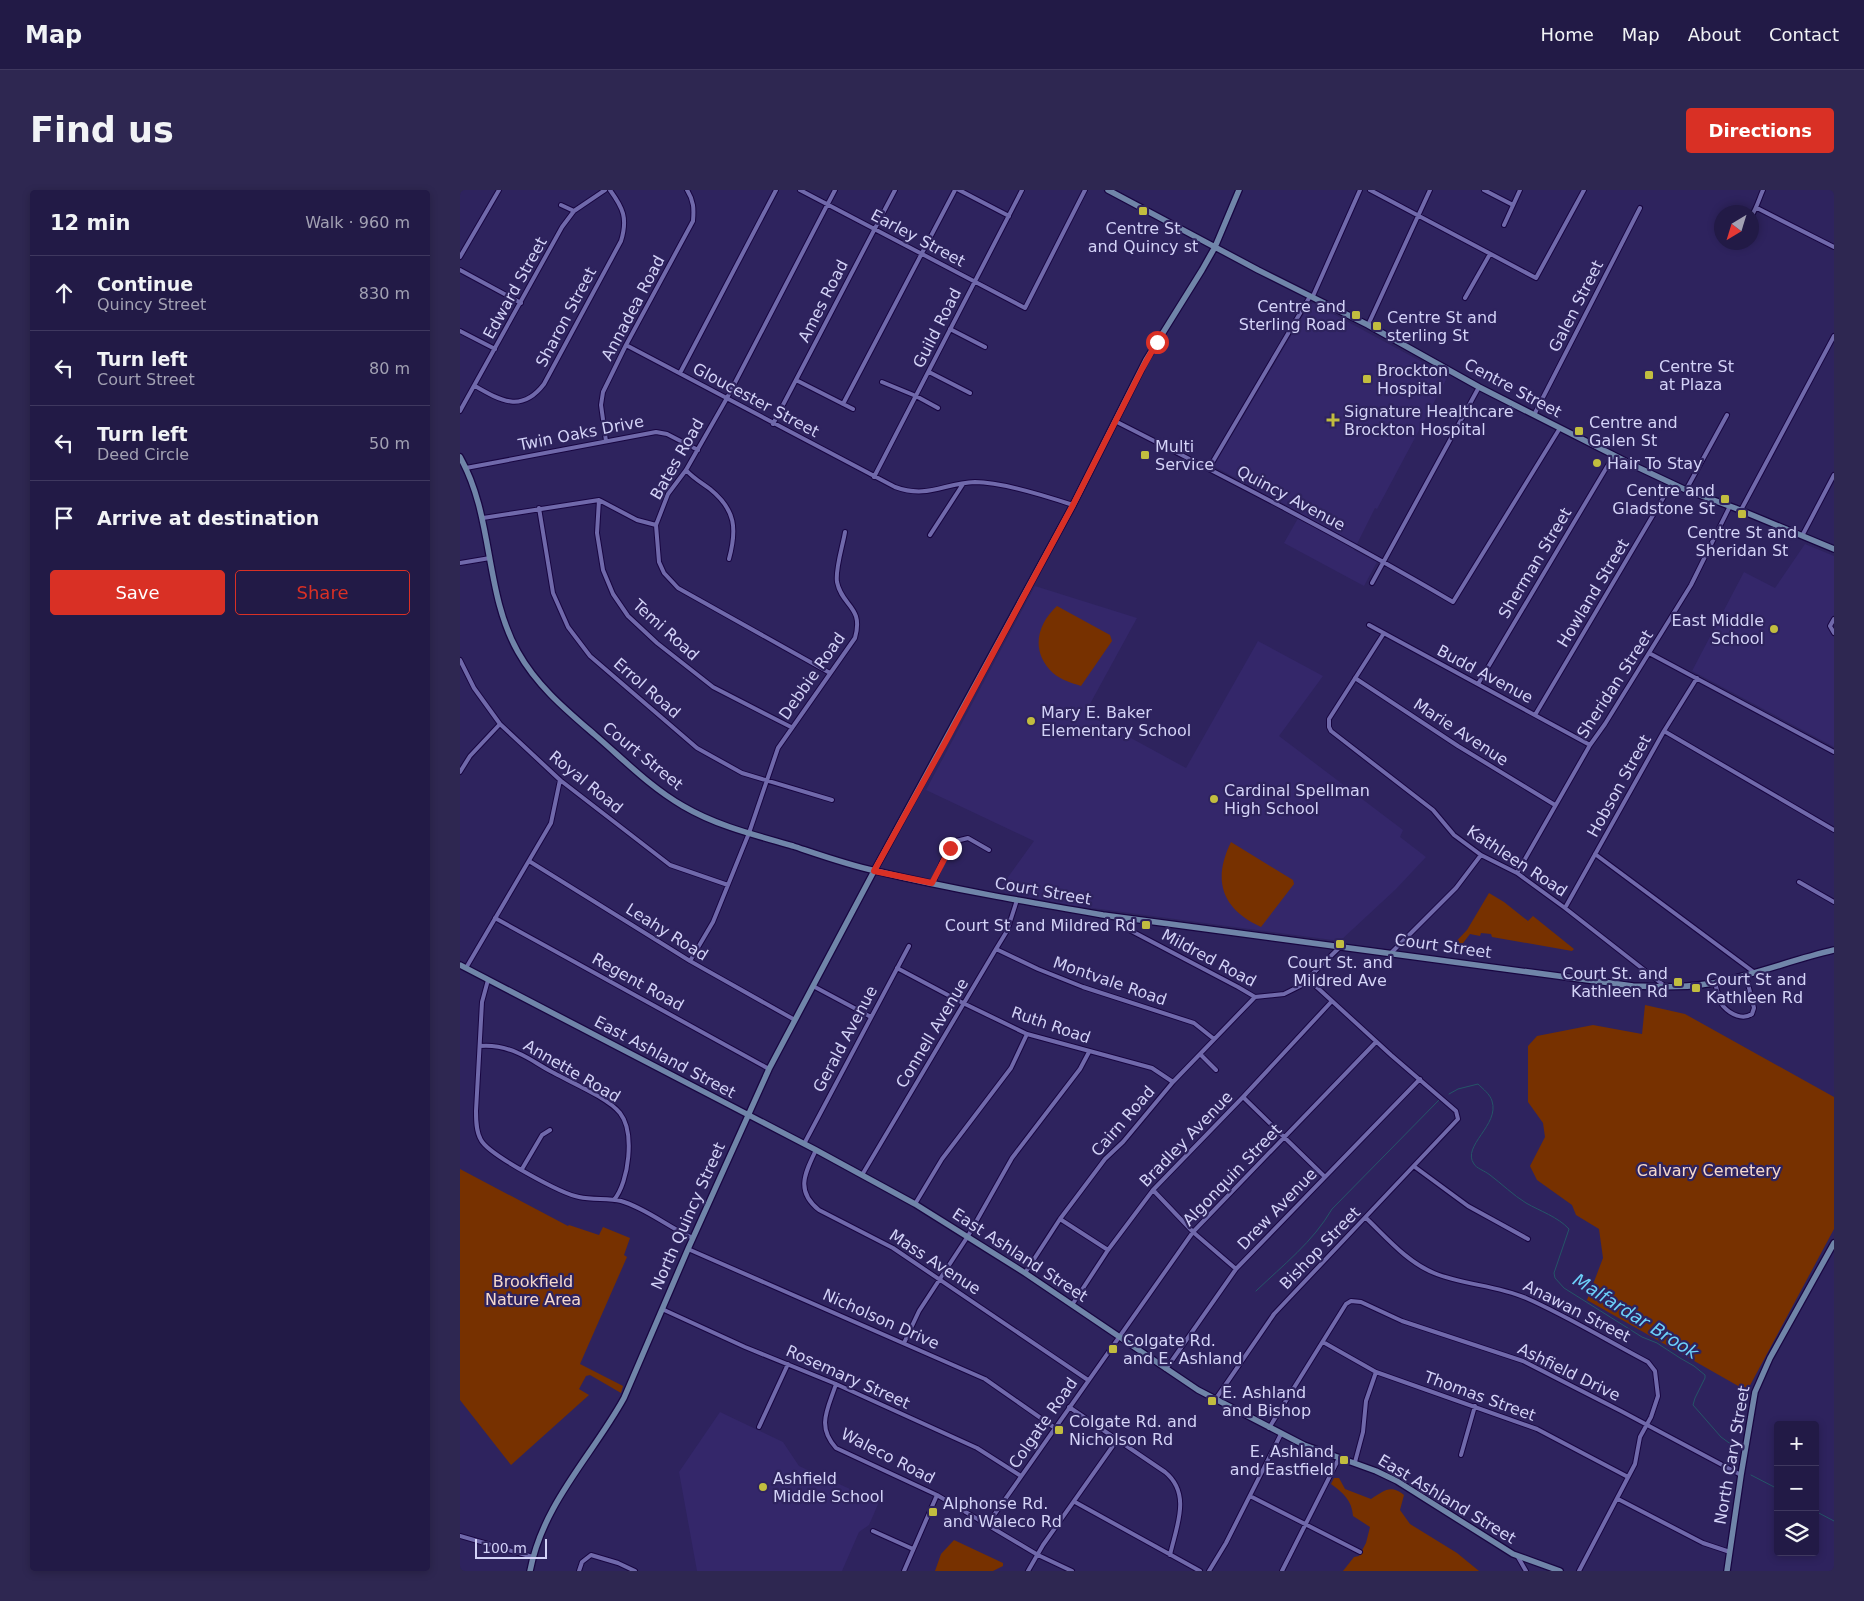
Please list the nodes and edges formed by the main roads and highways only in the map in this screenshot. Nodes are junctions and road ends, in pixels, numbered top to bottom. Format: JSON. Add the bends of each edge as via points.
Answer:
{"nodes":[{"id":1,"x":1108,"y":190,"type":"edge"},
{"id":2,"x":1239,"y":190,"type":"edge"},
{"id":3,"x":1215,"y":247,"type":"junction"},
{"id":4,"x":460,"y":457,"type":"edge"},
{"id":5,"x":1834,"y":549,"type":"edge"},
{"id":6,"x":874,"y":871,"type":"junction"},
{"id":7,"x":1834,"y":950,"type":"edge"},
{"id":8,"x":460,"y":965,"type":"edge"},
{"id":9,"x":747,"y":1115,"type":"junction"},
{"id":10,"x":1834,"y":1243,"type":"edge"},
{"id":11,"x":530,"y":1571,"type":"edge"},
{"id":12,"x":1560,"y":1571,"type":"edge"},
{"id":13,"x":1727,"y":1571,"type":"edge"}],
"edges":[{"from":1,"to":3,"type":"main road","name":"Centre Street"},
{"from":2,"to":3,"type":"main road","name":"North Quincy Street"},
{"from":3,"to":5,"type":"main road","name":"Centre Street","via":[[1614,455],[1686,490]]},
{"from":3,"to":6,"type":"main road","name":"North Quincy Street","via":[[1146,360],[1073,505]]},
{"from":4,"to":6,"type":"main road","name":"Court Street","via":[[483,518],[497,598],[506,625],[518,652],[546,691],[657,789],[683,806],[749,833]]},
{"from":6,"to":7,"type":"main road","name":"Court Street","via":[[1117,917],[1633,986],[1715,983]]},
{"from":6,"to":9,"type":"main road","name":"North Quincy Street"},
{"from":8,"to":9,"type":"main road","name":"East Ashland Street"},
{"from":9,"to":11,"type":"main road","name":"North Quincy Street","via":[[624,1398],[554,1505],[541,1532]]},
{"from":9,"to":12,"type":"main road","name":"East Ashland Street","via":[[915,1204],[968,1236],[1215,1400],[1281,1434],[1397,1481],[1518,1557]]},
{"from":10,"to":13,"type":"main road","name":"North Cary Street","via":[[1759,1380]]}]}
